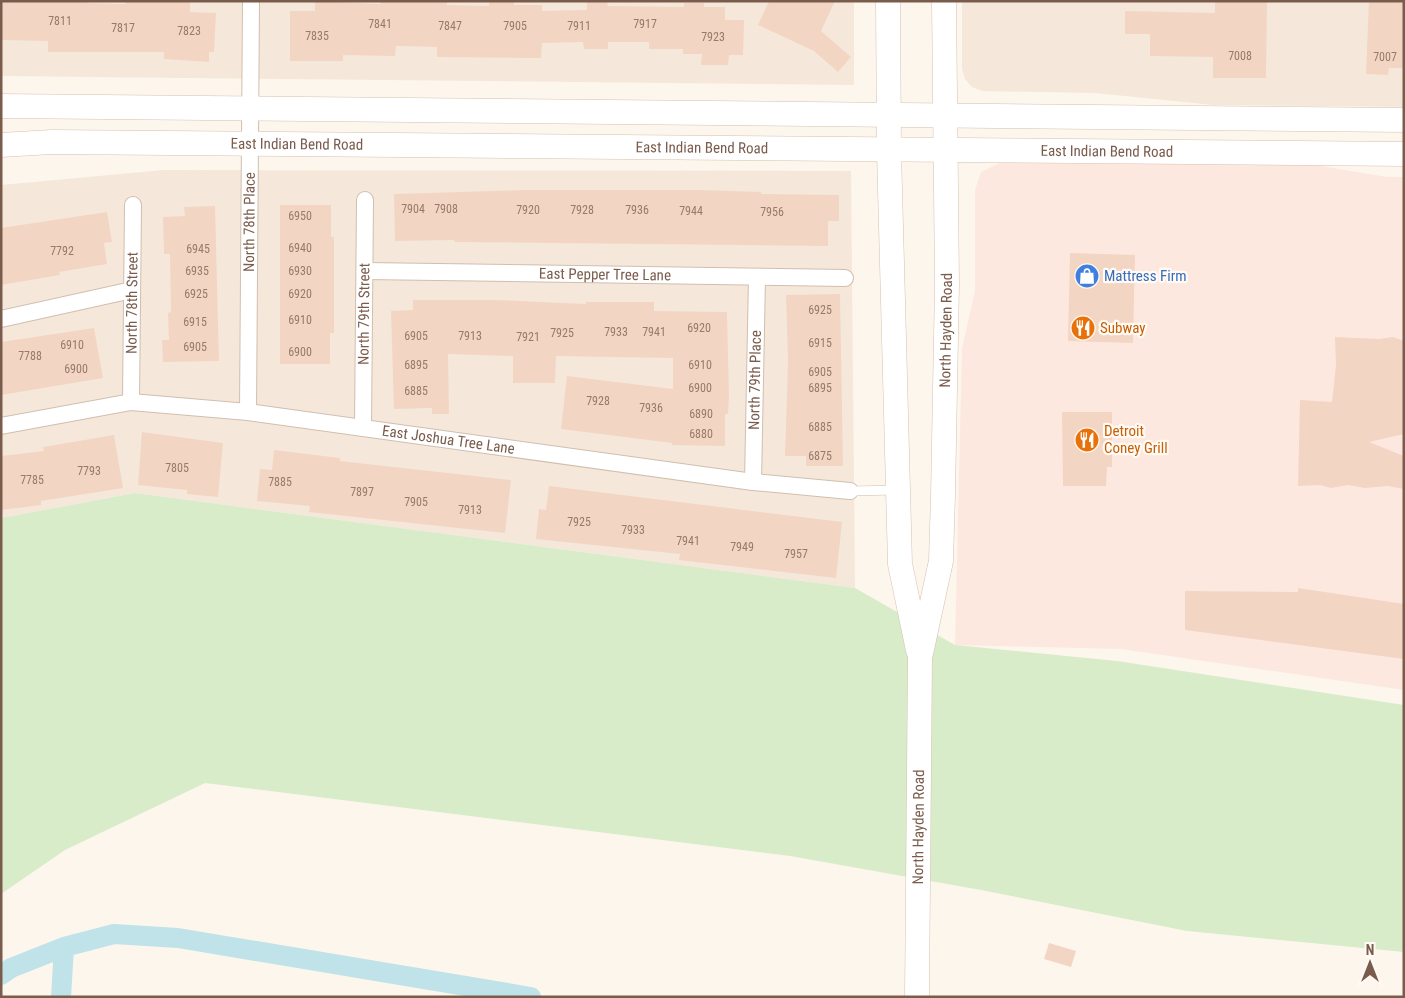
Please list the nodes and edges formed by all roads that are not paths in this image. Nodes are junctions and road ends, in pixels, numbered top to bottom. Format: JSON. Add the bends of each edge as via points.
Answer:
{"nodes":[{"id":1,"x":251,"y":1,"type":"edge"},
{"id":2,"x":888,"y":1,"type":"edge"},
{"id":3,"x":944,"y":1,"type":"edge"},
{"id":4,"x":1,"y":106,"type":"edge"},
{"id":5,"x":250,"y":107,"type":"junction"},
{"id":6,"x":888,"y":113,"type":"junction"},
{"id":7,"x":946,"y":114,"type":"junction"},
{"id":8,"x":1404,"y":120,"type":"edge"},
{"id":9,"x":250,"y":143,"type":"junction"},
{"id":10,"x":1,"y":145,"type":"edge"},
{"id":11,"x":947,"y":150,"type":"junction"},
{"id":12,"x":889,"y":151,"type":"junction"},
{"id":13,"x":1404,"y":154,"type":"edge"},
{"id":14,"x":366,"y":200,"type":"dead end"},
{"id":15,"x":133,"y":205,"type":"dead end"},
{"id":16,"x":365,"y":271,"type":"junction"},
{"id":17,"x":757,"y":277,"type":"junction"},
{"id":18,"x":845,"y":278,"type":"dead end"},
{"id":19,"x":132,"y":290,"type":"junction"},
{"id":20,"x":1,"y":319,"type":"edge"},
{"id":21,"x":130,"y":402,"type":"junction"},
{"id":22,"x":248,"y":412,"type":"junction"},
{"id":23,"x":1,"y":426,"type":"edge"},
{"id":24,"x":363,"y":428,"type":"junction"},
{"id":25,"x":753,"y":482,"type":"junction"},
{"id":26,"x":897,"y":490,"type":"junction"},
{"id":27,"x":850,"y":491,"type":"joint"},
{"id":28,"x":920,"y":658,"type":"junction"},
{"id":29,"x":917,"y":997,"type":"edge"}],
"edges":[{"from":1,"to":5,"type":"street","name":"North 78th Place"},
{"from":2,"to":6,"type":"main road","name":"North Hayden Road"},
{"from":3,"to":7,"type":"main road","name":"North Hayden Road"},
{"from":4,"to":5,"type":"main road"},
{"from":5,"to":6,"type":"main road"},
{"from":5,"to":9,"type":"street","name":"North 78th Place"},
{"from":6,"to":7,"type":"main road"},
{"from":6,"to":12,"type":"main road","name":"North Hayden Road"},
{"from":7,"to":8,"type":"main road"},
{"from":7,"to":11,"type":"main road","name":"North Hayden Road"},
{"from":9,"to":10,"type":"main road","name":"East Indian Bend Road","via":[[52,142]]},
{"from":9,"to":12,"type":"main road","name":"East Indian Bend Road"},
{"from":9,"to":22,"type":"street","name":"North 78th Place"},
{"from":11,"to":12,"type":"main road","name":"East Indian Bend Road"},
{"from":11,"to":13,"type":"main road","name":"East Indian Bend Road"},
{"from":11,"to":28,"type":"main road","name":"North Hayden Road","via":[[941,561]]},
{"from":12,"to":26,"type":"main road","name":"North Hayden Road"},
{"from":14,"to":16,"type":"street","name":"North 79th Street"},
{"from":15,"to":19,"type":"street","name":"North 78th Street"},
{"from":16,"to":17,"type":"street","name":"East Pepper Tree Lane"},
{"from":16,"to":24,"type":"street","name":"North 79th Street"},
{"from":17,"to":18,"type":"street","name":"East Pepper Tree Lane"},
{"from":17,"to":25,"type":"street","name":"North 79th Place"},
{"from":19,"to":20,"type":"street"},
{"from":19,"to":21,"type":"street","name":"North 78th Street"},
{"from":21,"to":22,"type":"street","name":"East Joshua Tree Lane"},
{"from":21,"to":23,"type":"street","name":"East Joshua Tree Lane"},
{"from":22,"to":24,"type":"street","name":"East Joshua Tree Lane"},
{"from":24,"to":25,"type":"street","name":"East Joshua Tree Lane"},
{"from":25,"to":27,"type":"street","name":"East Joshua Tree Lane"},
{"from":26,"to":27,"type":"lane","name":"East Joshua Tree Lane"},
{"from":26,"to":28,"type":"main road","name":"North Hayden Road","via":[[900,564]]},
{"from":28,"to":29,"type":"main road","name":"North Hayden Road"}]}
